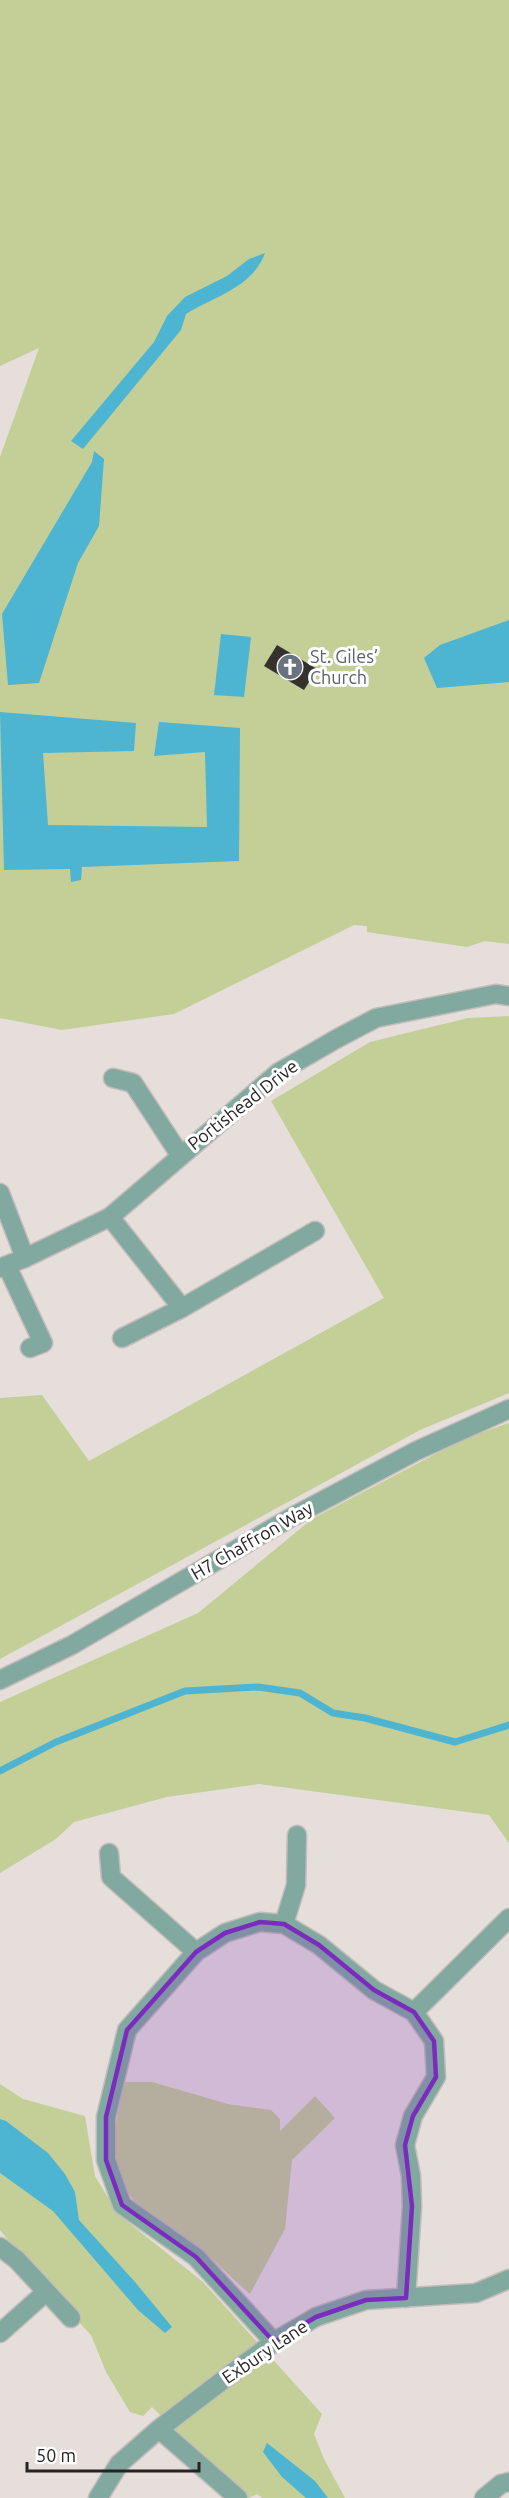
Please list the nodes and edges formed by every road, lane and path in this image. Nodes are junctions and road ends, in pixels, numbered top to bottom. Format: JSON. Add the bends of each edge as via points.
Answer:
{"nodes":[{"id":1,"x":509,"y":996,"type":"edge"},
{"id":2,"x":113,"y":1078,"type":"dead end"},
{"id":3,"x":180,"y":1155,"type":"junction"},
{"id":4,"x":0,"y":1192,"type":"edge"},
{"id":5,"x":110,"y":1217,"type":"junction"},
{"id":6,"x":315,"y":1231,"type":"dead end"},
{"id":7,"x":26,"y":1258,"type":"junction"},
{"id":8,"x":4,"y":1267,"type":"edge"},
{"id":9,"x":182,"y":1308,"type":"junction"},
{"id":10,"x":122,"y":1338,"type":"dead end"},
{"id":11,"x":30,"y":1348,"type":"dead end"},
{"id":12,"x":509,"y":1409,"type":"edge"},
{"id":13,"x":0,"y":1680,"type":"edge"},
{"id":14,"x":297,"y":1835,"type":"dead end"},
{"id":15,"x":109,"y":1853,"type":"dead end"},
{"id":16,"x":509,"y":1918,"type":"edge"},
{"id":17,"x":284,"y":1924,"type":"junction"},
{"id":18,"x":196,"y":1952,"type":"junction"},
{"id":19,"x":414,"y":2012,"type":"junction"},
{"id":20,"x":0,"y":2247,"type":"edge"},
{"id":21,"x":509,"y":2279,"type":"edge"},
{"id":22,"x":46,"y":2292,"type":"junction"},
{"id":23,"x":406,"y":2298,"type":"junction"},
{"id":24,"x":72,"y":2318,"type":"dead end"},
{"id":25,"x":0,"y":2333,"type":"edge"},
{"id":26,"x":274,"y":2342,"type":"junction"},
{"id":27,"x":159,"y":2429,"type":"junction"},
{"id":28,"x":509,"y":2482,"type":"edge"},
{"id":29,"x":98,"y":2498,"type":"edge"},
{"id":30,"x":238,"y":2498,"type":"edge"},
{"id":31,"x":484,"y":2498,"type":"edge"}],
"edges":[{"from":1,"to":3,"type":"street","name":"Portishead Drive","via":[[496,994],[376,1018],[279,1072]]},
{"from":2,"to":3,"type":"street","via":[[133,1083]]},
{"from":3,"to":5,"type":"street","name":"Portishead Drive"},
{"from":4,"to":7,"type":"street"},
{"from":5,"to":7,"type":"street","name":"Portishead Drive"},
{"from":5,"to":9,"type":"street"},
{"from":6,"to":9,"type":"street"},
{"from":7,"to":8,"type":"street","name":"Portishead Drive"},
{"from":8,"to":11,"type":"street","via":[[44,1342]]},
{"from":9,"to":10,"type":"street"},
{"from":12,"to":13,"type":"street","name":"H7 Chaffron Way","via":[[416,1450],[72,1645]]},
{"from":14,"to":17,"type":"street","via":[[296,1885]]},
{"from":15,"to":18,"type":"street","via":[[111,1877]]},
{"from":16,"to":19,"type":"street"},
{"from":17,"to":18,"type":"street","via":[[260,1922],[225,1933]]},
{"from":17,"to":19,"type":"street","via":[[319,1945],[374,1990]]},
{"from":18,"to":26,"type":"street","via":[[127,2030],[106,2117],[106,2160],[122,2205],[196,2257]]},
{"from":19,"to":23,"type":"street","via":[[434,2041],[436,2077],[413,2116],[405,2145],[412,2206]]},
{"from":20,"to":22,"type":"street"},
{"from":21,"to":23,"type":"street","name":"Exbury Lane","via":[[476,2293]]},
{"from":22,"to":24,"type":"street"},
{"from":22,"to":25,"type":"street"},
{"from":23,"to":26,"type":"street","name":"Exbury Lane","via":[[366,2300],[316,2317]]},
{"from":26,"to":27,"type":"street","name":"Exbury Lane"},
{"from":27,"to":29,"type":"street","name":"Exbury Lane","via":[[119,2464]]},
{"from":27,"to":30,"type":"street"},
{"from":28,"to":31,"type":"street"}]}
